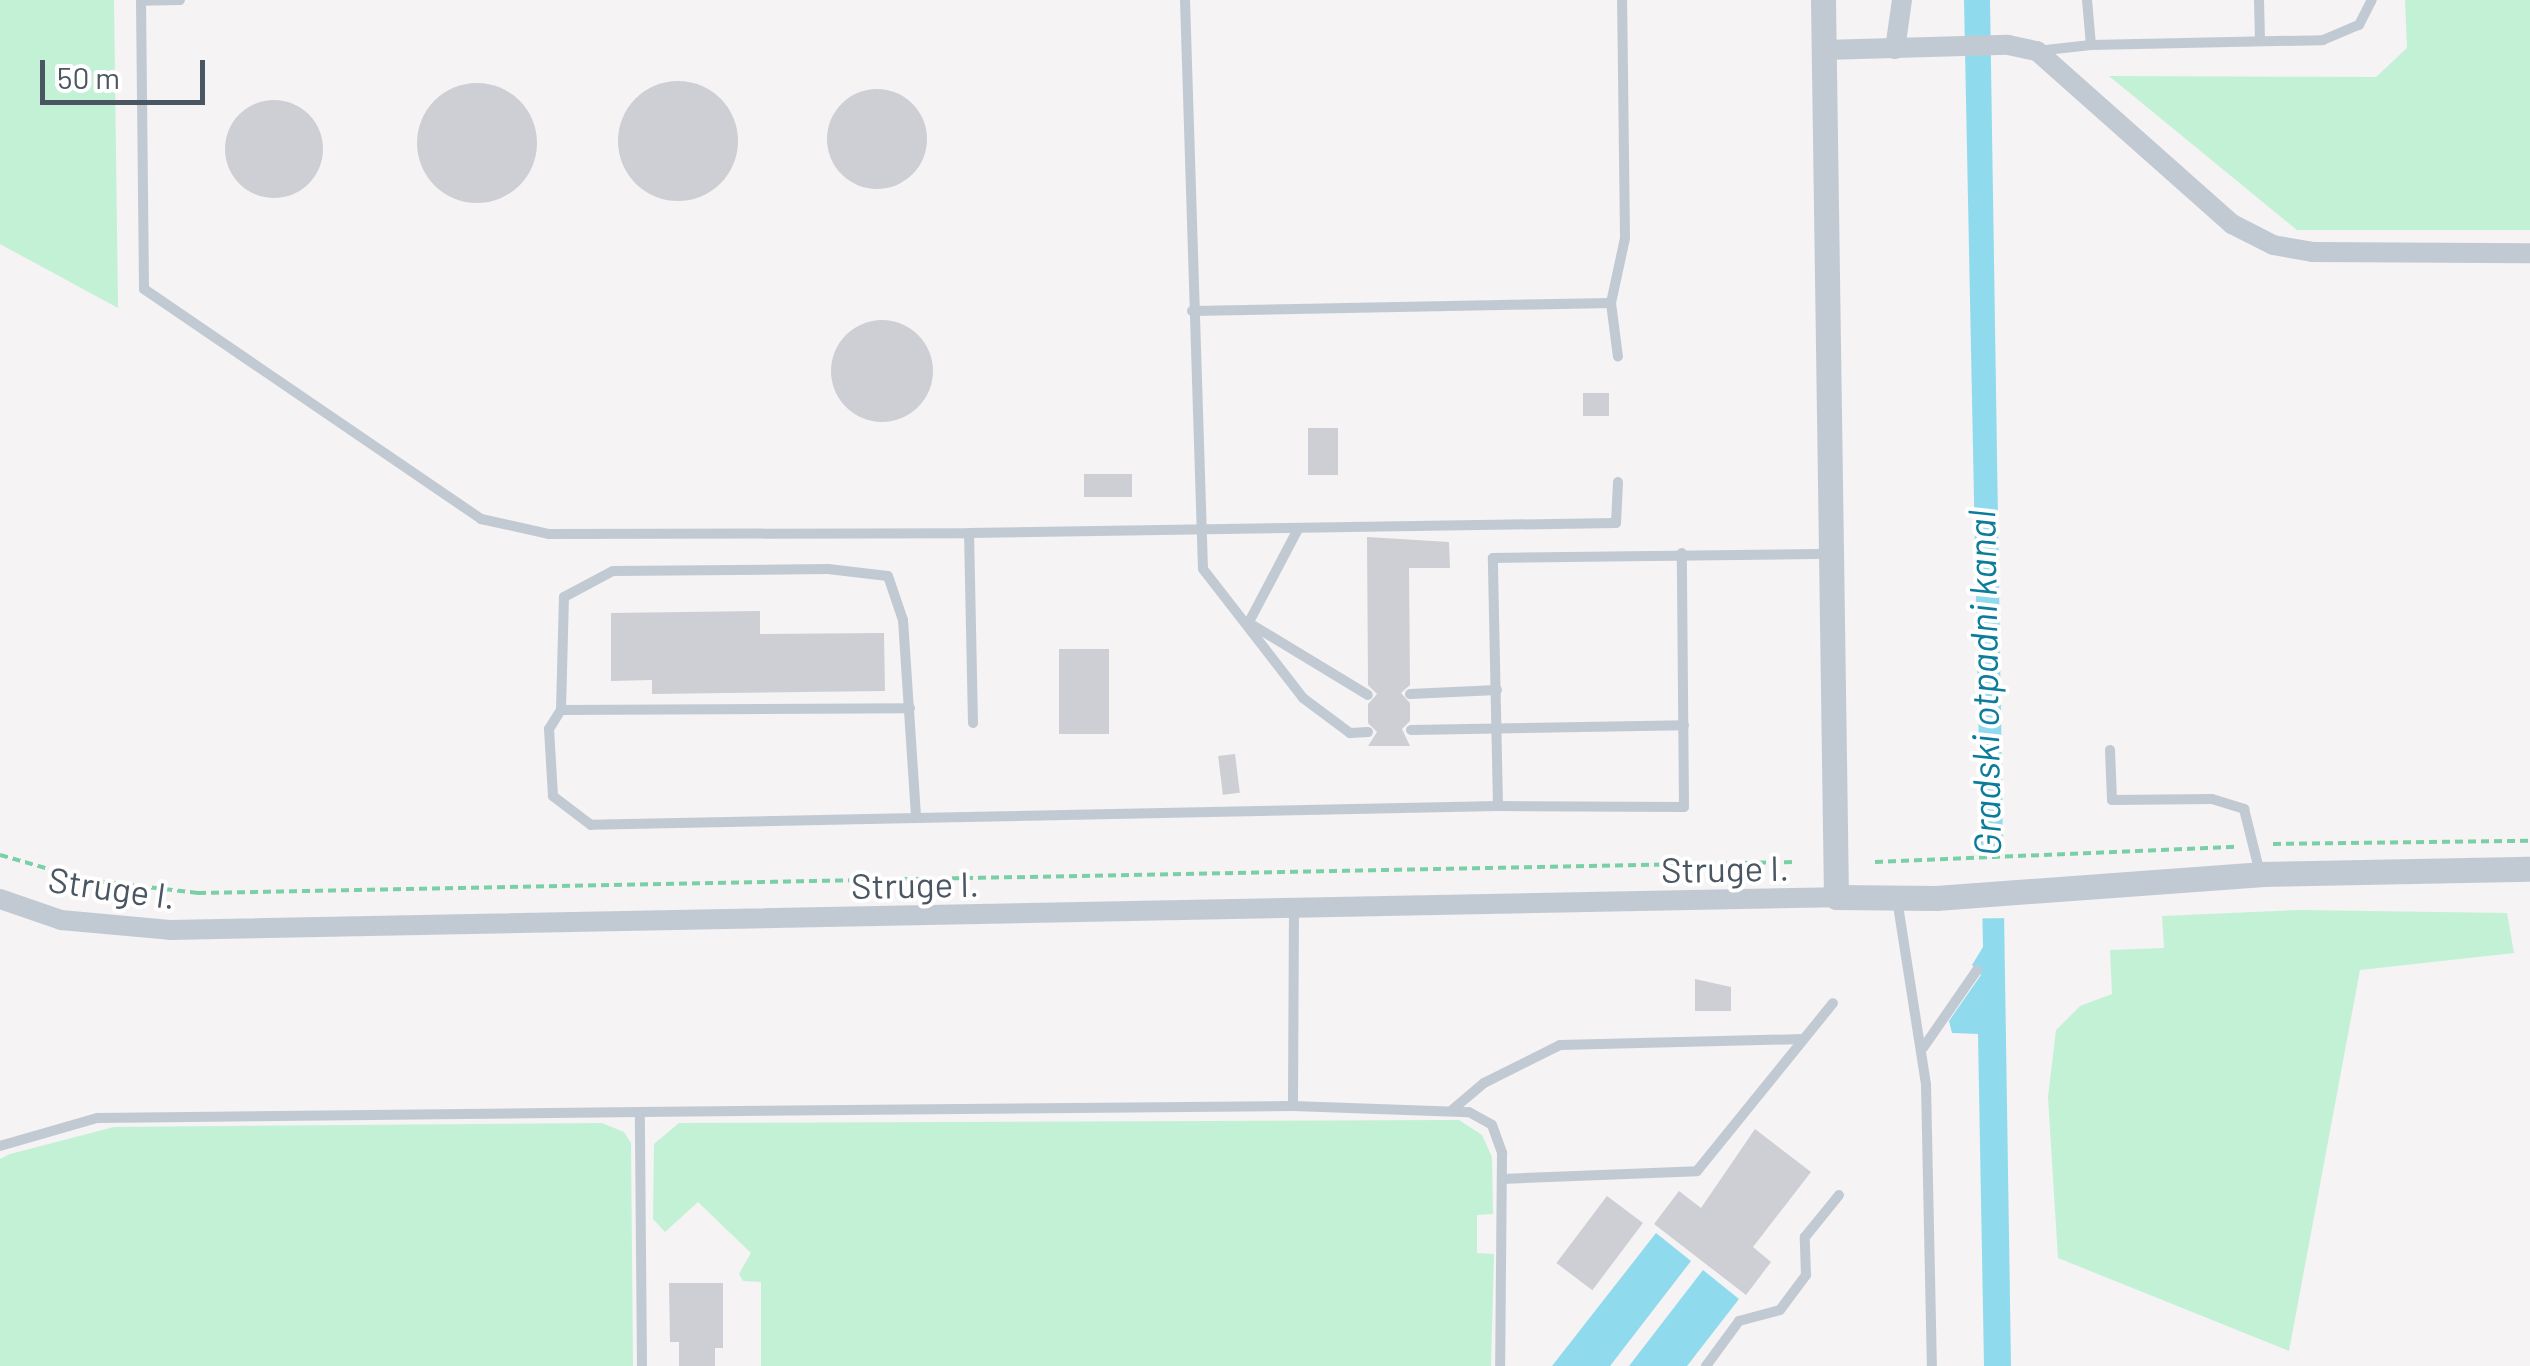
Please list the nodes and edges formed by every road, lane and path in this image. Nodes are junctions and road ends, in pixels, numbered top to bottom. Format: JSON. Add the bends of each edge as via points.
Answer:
{"nodes":[{"id":1,"x":141,"y":0,"type":"edge"},
{"id":2,"x":180,"y":0,"type":"edge"},
{"id":3,"x":1185,"y":0,"type":"edge"},
{"id":4,"x":1622,"y":0,"type":"edge"},
{"id":5,"x":1823,"y":0,"type":"edge"},
{"id":6,"x":1902,"y":0,"type":"edge"},
{"id":7,"x":2088,"y":0,"type":"edge"},
{"id":8,"x":2259,"y":0,"type":"edge"},
{"id":9,"x":2372,"y":0,"type":"edge"},
{"id":10,"x":2260,"y":42,"type":"junction"},
{"id":11,"x":2091,"y":45,"type":"junction"},
{"id":12,"x":1895,"y":48,"type":"junction"},
{"id":13,"x":1824,"y":50,"type":"junction"},
{"id":14,"x":2037,"y":51,"type":"junction"},
{"id":15,"x":2530,"y":254,"type":"edge"},
{"id":16,"x":1610,"y":304,"type":"junction"},
{"id":17,"x":1192,"y":311,"type":"junction"},
{"id":18,"x":1618,"y":357,"type":"dead end"},
{"id":19,"x":1618,"y":482,"type":"dead end"},
{"id":20,"x":1197,"y":529,"type":"junction"},
{"id":21,"x":1297,"y":531,"type":"junction"},
{"id":22,"x":969,"y":533,"type":"junction"},
{"id":23,"x":1682,"y":553,"type":"junction"},
{"id":24,"x":1833,"y":554,"type":"junction"},
{"id":25,"x":1249,"y":622,"type":"junction"},
{"id":26,"x":1497,"y":690,"type":"junction"},
{"id":27,"x":1410,"y":694,"type":"dead end"},
{"id":28,"x":1368,"y":695,"type":"dead end"},
{"id":29,"x":910,"y":708,"type":"junction"},
{"id":30,"x":561,"y":710,"type":"junction"},
{"id":31,"x":973,"y":723,"type":"dead end"},
{"id":32,"x":1684,"y":725,"type":"junction"},
{"id":33,"x":1496,"y":726,"type":"junction"},
{"id":34,"x":1410,"y":730,"type":"dead end"},
{"id":35,"x":1368,"y":732,"type":"dead end"},
{"id":36,"x":2110,"y":750,"type":"dead end"},
{"id":37,"x":1498,"y":806,"type":"junction"},
{"id":38,"x":916,"y":818,"type":"junction"},
{"id":39,"x":2530,"y":841,"type":"edge"},
{"id":40,"x":2273,"y":844,"type":"dead end"},
{"id":41,"x":2242,"y":846,"type":"dead end"},
{"id":42,"x":0,"y":855,"type":"edge"},
{"id":43,"x":1793,"y":862,"type":"dead end"},
{"id":44,"x":1875,"y":862,"type":"dead end"},
{"id":45,"x":2530,"y":869,"type":"edge"},
{"id":46,"x":2260,"y":874,"type":"junction"},
{"id":47,"x":1836,"y":898,"type":"junction"},
{"id":48,"x":1896,"y":898,"type":"junction"},
{"id":49,"x":0,"y":899,"type":"edge"},
{"id":50,"x":1294,"y":910,"type":"junction"},
{"id":51,"x":1977,"y":970,"type":"dead end"},
{"id":52,"x":1832,"y":1003,"type":"dead end"},
{"id":53,"x":1803,"y":1039,"type":"junction"},
{"id":54,"x":1922,"y":1048,"type":"junction"},
{"id":55,"x":1294,"y":1106,"type":"junction"},
{"id":56,"x":1452,"y":1111,"type":"junction"},
{"id":57,"x":640,"y":1112,"type":"junction"},
{"id":58,"x":0,"y":1146,"type":"edge"},
{"id":59,"x":1502,"y":1179,"type":"junction"},
{"id":60,"x":1839,"y":1195,"type":"dead end"},
{"id":61,"x":642,"y":1366,"type":"edge"},
{"id":62,"x":1500,"y":1366,"type":"edge"},
{"id":63,"x":1706,"y":1366,"type":"edge"},
{"id":64,"x":1932,"y":1366,"type":"edge"}],
"edges":[{"from":1,"to":2,"type":"lane"},
{"from":1,"to":22,"type":"lane","via":[[144,289],[482,519],[549,534]]},
{"from":3,"to":17,"type":"lane"},
{"from":4,"to":16,"type":"lane","via":[[1625,238]]},
{"from":5,"to":13,"type":"street"},
{"from":6,"to":12,"type":"street"},
{"from":7,"to":11,"type":"lane"},
{"from":8,"to":10,"type":"lane"},
{"from":9,"to":10,"type":"lane","via":[[2359,25],[2344,35]]},
{"from":10,"to":11,"type":"lane"},
{"from":11,"to":14,"type":"lane"},
{"from":12,"to":13,"type":"street"},
{"from":12,"to":14,"type":"street","via":[[2008,45]]},
{"from":13,"to":24,"type":"street"},
{"from":14,"to":15,"type":"street","via":[[2232,224],[2273,245],[2312,252]]},
{"from":16,"to":17,"type":"lane"},
{"from":16,"to":18,"type":"lane"},
{"from":17,"to":20,"type":"lane"},
{"from":19,"to":21,"type":"lane","via":[[1616,524]]},
{"from":20,"to":21,"type":"lane"},
{"from":20,"to":22,"type":"lane"},
{"from":20,"to":25,"type":"lane","via":[[1203,569]]},
{"from":21,"to":25,"type":"lane"},
{"from":22,"to":31,"type":"lane"},
{"from":23,"to":24,"type":"lane"},
{"from":23,"to":26,"type":"lane","via":[[1493,558]]},
{"from":23,"to":32,"type":"lane"},
{"from":24,"to":47,"type":"street"},
{"from":25,"to":28,"type":"lane"},
{"from":25,"to":35,"type":"lane","via":[[1303,698],[1350,733]]},
{"from":26,"to":27,"type":"lane"},
{"from":26,"to":33,"type":"lane"},
{"from":29,"to":30,"type":"lane"},
{"from":29,"to":30,"type":"lane","via":[[903,620],[888,576],[828,568],[613,570],[586,580],[564,597]]},
{"from":29,"to":38,"type":"lane"},
{"from":30,"to":38,"type":"lane","via":[[550,730],[552,796],[591,825]]},
{"from":32,"to":33,"type":"lane"},
{"from":32,"to":37,"type":"lane","via":[[1684,807]]},
{"from":33,"to":34,"type":"lane"},
{"from":33,"to":37,"type":"lane"},
{"from":36,"to":46,"type":"lane","via":[[2112,800],[2212,799],[2244,809]]},
{"from":37,"to":38,"type":"lane"},
{"from":39,"to":40,"type":"path"},
{"from":41,"to":44,"type":"path"},
{"from":42,"to":43,"type":"path","via":[[88,880],[198,893]]},
{"from":45,"to":46,"type":"street"},
{"from":46,"to":48,"type":"street"},
{"from":47,"to":48,"type":"street"},
{"from":47,"to":50,"type":"street","name":"Struge I."},
{"from":48,"to":54,"type":"lane"},
{"from":49,"to":50,"type":"street","name":"Struge I.","via":[[61,920],[170,930]]},
{"from":50,"to":55,"type":"lane"},
{"from":51,"to":54,"type":"lane"},
{"from":52,"to":53,"type":"lane"},
{"from":53,"to":56,"type":"lane","via":[[1560,1045],[1501,1074]]},
{"from":53,"to":59,"type":"lane","via":[[1697,1171]]},
{"from":54,"to":64,"type":"lane"},
{"from":55,"to":56,"type":"lane"},
{"from":55,"to":57,"type":"lane"},
{"from":56,"to":59,"type":"lane","via":[[1470,1112],[1492,1125]]},
{"from":57,"to":58,"type":"lane","via":[[97,1118]]},
{"from":57,"to":61,"type":"lane"},
{"from":59,"to":62,"type":"lane"},
{"from":60,"to":63,"type":"lane","via":[[1805,1237],[1806,1275],[1780,1310],[1739,1321]]}]}
